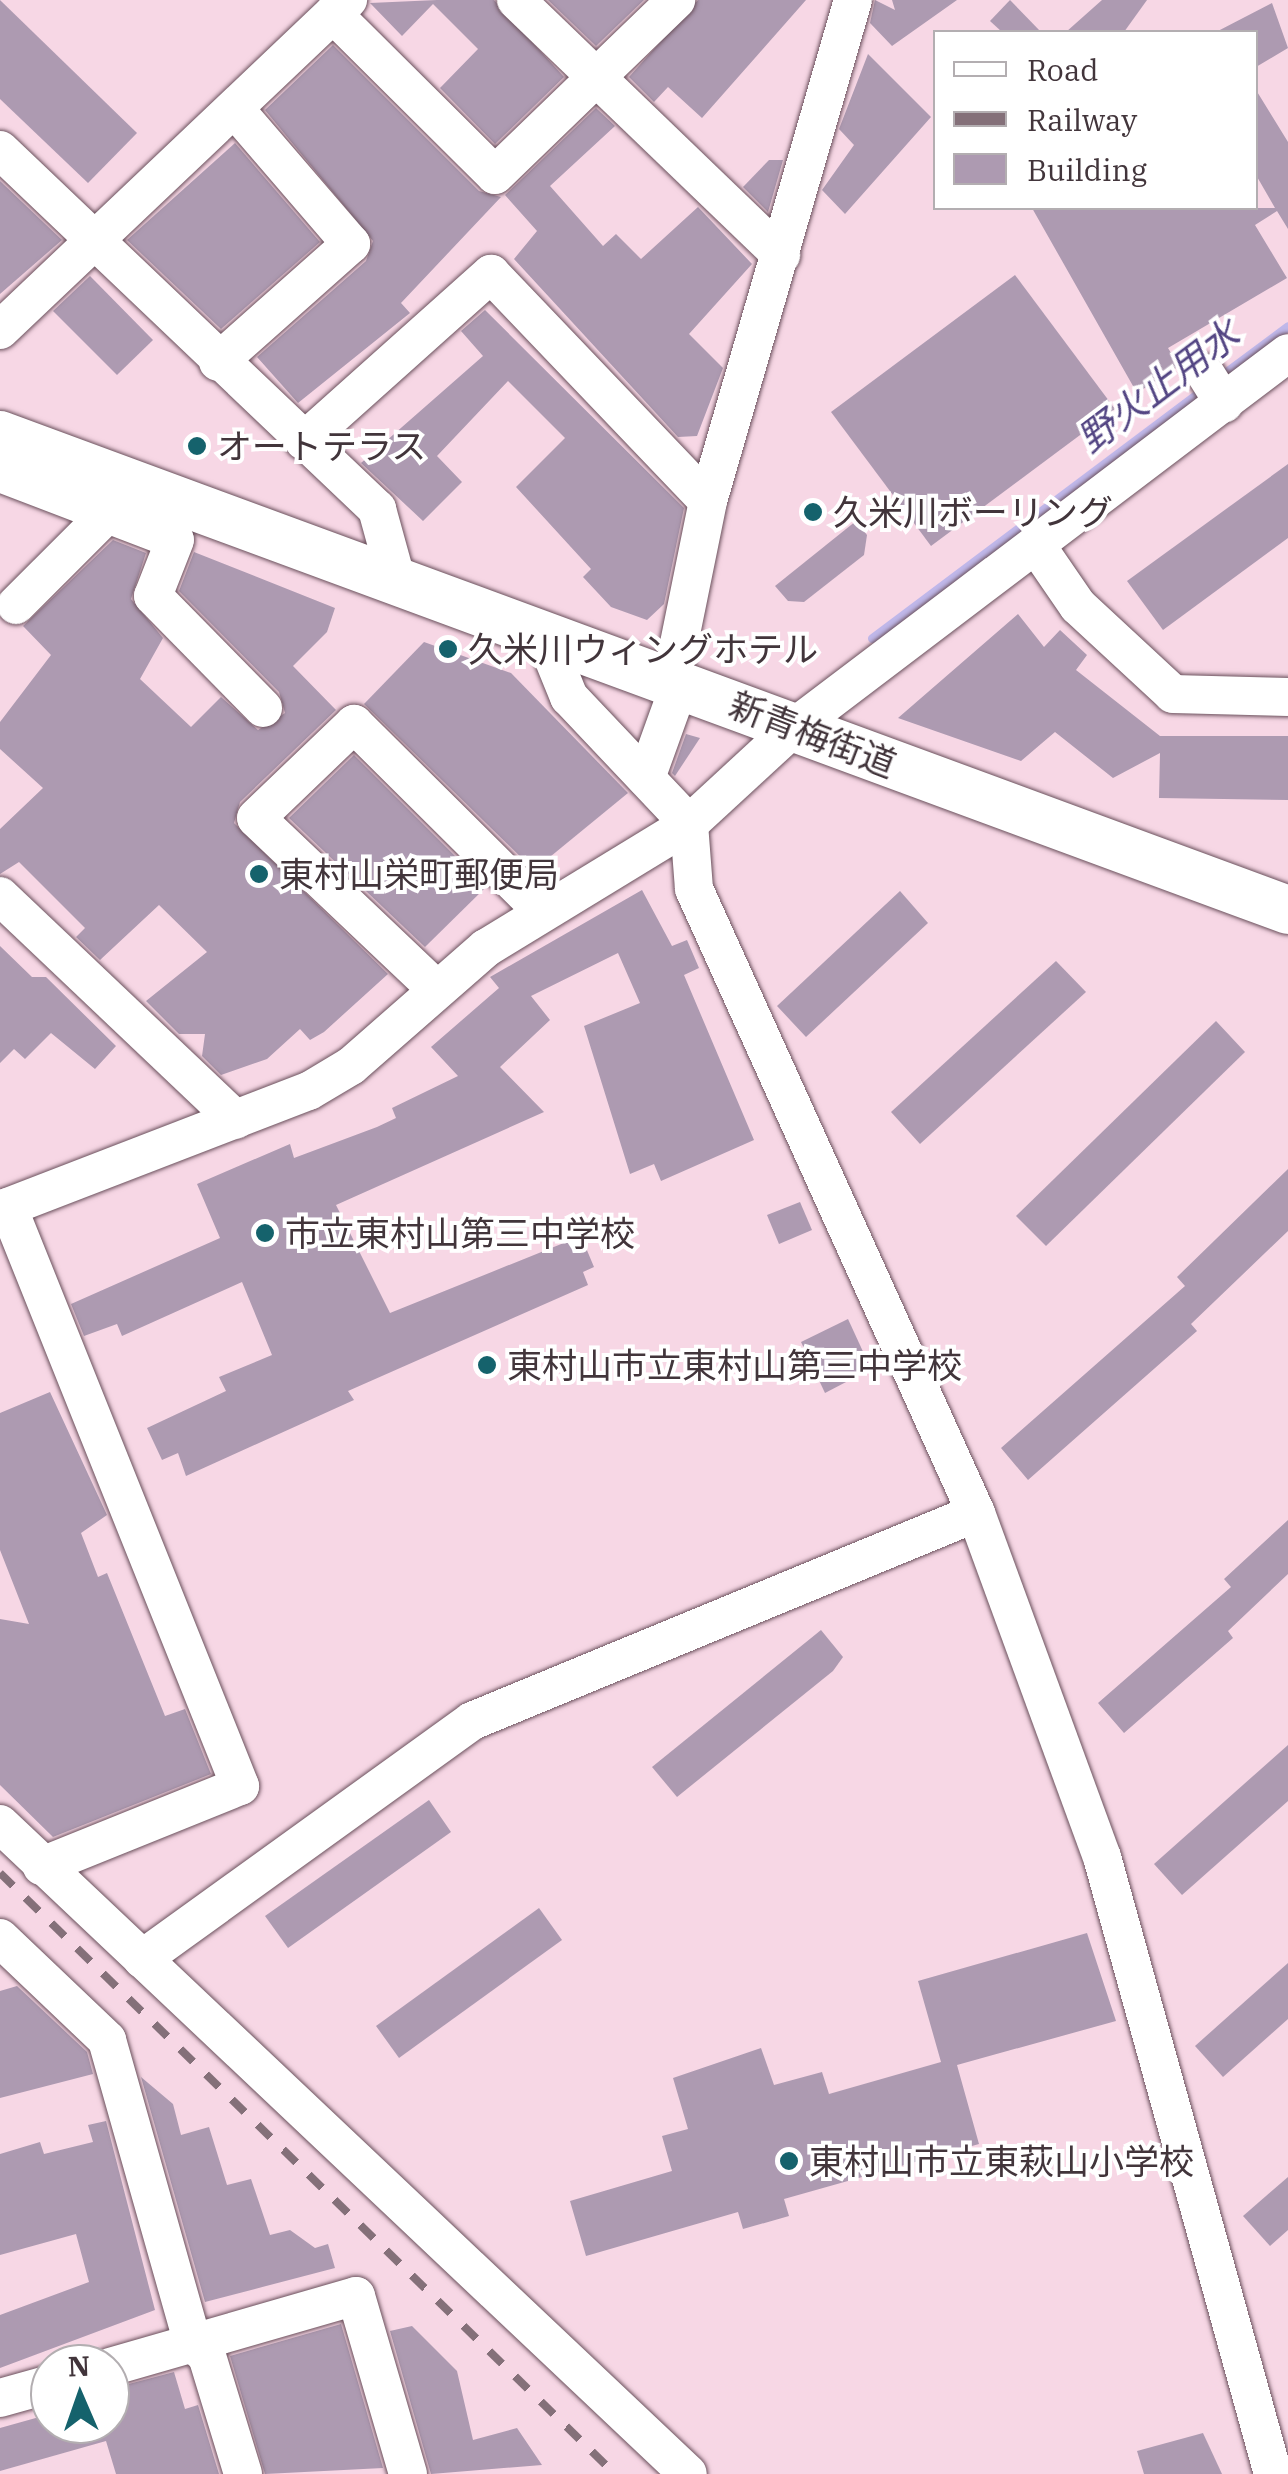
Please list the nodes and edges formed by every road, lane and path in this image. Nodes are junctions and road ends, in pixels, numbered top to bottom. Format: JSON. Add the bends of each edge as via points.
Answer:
{"nodes":[{"id":1,"x":516,"y":0,"type":"edge"},
{"id":2,"x":676,"y":0,"type":"edge"},
{"id":3,"x":853,"y":0,"type":"edge"},
{"id":4,"x":341,"y":7,"type":"edge"},
{"id":5,"x":599,"y":80,"type":"junction"},
{"id":6,"x":234,"y":108,"type":"junction"},
{"id":7,"x":0,"y":150,"type":"edge"},
{"id":8,"x":94,"y":241,"type":"junction"},
{"id":9,"x":781,"y":255,"type":"junction"},
{"id":10,"x":0,"y":330,"type":"edge"},
{"id":11,"x":1288,"y":352,"type":"edge"},
{"id":12,"x":218,"y":362,"type":"junction"},
{"id":13,"x":0,"y":435,"type":"edge"},
{"id":14,"x":304,"y":441,"type":"junction"},
{"id":15,"x":0,"y":474,"type":"edge"},
{"id":16,"x":708,"y":501,"type":"junction"},
{"id":17,"x":107,"y":514,"type":"junction"},
{"id":18,"x":1036,"y":546,"type":"junction"},
{"id":19,"x":396,"y":578,"type":"junction"},
{"id":20,"x":16,"y":605,"type":"dead end"},
{"id":21,"x":545,"y":638,"type":"junction"},
{"id":22,"x":676,"y":679,"type":"junction"},
{"id":23,"x":1288,"y":697,"type":"edge"},
{"id":24,"x":263,"y":708,"type":"dead end"},
{"id":25,"x":792,"y":729,"type":"junction"},
{"id":26,"x":646,"y":778,"type":"junction"},
{"id":27,"x":689,"y":824,"type":"junction"},
{"id":28,"x":0,"y":896,"type":"edge"},
{"id":29,"x":541,"y":910,"type":"junction"},
{"id":30,"x":1288,"y":910,"type":"edge"},
{"id":31,"x":434,"y":988,"type":"junction"},
{"id":32,"x":236,"y":1120,"type":"junction"},
{"id":33,"x":4,"y":1208,"type":"edge"},
{"id":34,"x":976,"y":1513,"type":"junction"},
{"id":35,"x":0,"y":1824,"type":"edge"},
{"id":36,"x":42,"y":1866,"type":"junction"},
{"id":37,"x":0,"y":1938,"type":"edge"},
{"id":38,"x":142,"y":1960,"type":"junction"},
{"id":39,"x":193,"y":2342,"type":"junction"},
{"id":40,"x":130,"y":2360,"type":"edge"},
{"id":41,"x":30,"y":2390,"type":"edge"},
{"id":42,"x":0,"y":2398,"type":"edge"},
{"id":43,"x":243,"y":2474,"type":"edge"},
{"id":44,"x":408,"y":2474,"type":"edge"},
{"id":45,"x":688,"y":2474,"type":"edge"},
{"id":46,"x":1273,"y":2474,"type":"edge"}],
"edges":[{"from":1,"to":5,"type":"street"},
{"from":2,"to":5,"type":"street"},
{"from":3,"to":9,"type":"street"},
{"from":4,"to":5,"type":"street","via":[[495,175]]},
{"from":4,"to":6,"type":"street"},
{"from":5,"to":9,"type":"street"},
{"from":6,"to":8,"type":"street"},
{"from":6,"to":12,"type":"street","via":[[350,244]]},
{"from":7,"to":8,"type":"street"},
{"from":8,"to":10,"type":"street"},
{"from":8,"to":12,"type":"street"},
{"from":9,"to":16,"type":"street"},
{"from":11,"to":18,"type":"street","via":[[1215,390]]},
{"from":12,"to":14,"type":"street"},
{"from":13,"to":19,"type":"main road","name":"新青梅街道"},
{"from":14,"to":16,"type":"street","via":[[491,274]]},
{"from":14,"to":19,"type":"street","via":[[378,509]]},
{"from":15,"to":17,"type":"street"},
{"from":16,"to":22,"type":"street"},
{"from":17,"to":20,"type":"street"},
{"from":17,"to":24,"type":"street","via":[[175,540],[153,596]]},
{"from":18,"to":23,"type":"street","via":[[1078,606],[1173,694]]},
{"from":18,"to":25,"type":"street"},
{"from":19,"to":21,"type":"main road","name":"新青梅街道"},
{"from":21,"to":22,"type":"main road","name":"新青梅街道"},
{"from":21,"to":26,"type":"street","via":[[569,696]]},
{"from":22,"to":25,"type":"main road","name":"新青梅街道"},
{"from":22,"to":26,"type":"street"},
{"from":25,"to":27,"type":"street"},
{"from":25,"to":30,"type":"main road","name":"新青梅街道"},
{"from":26,"to":27,"type":"street"},
{"from":27,"to":29,"type":"street"},
{"from":27,"to":34,"type":"street","via":[[694,889]]},
{"from":28,"to":32,"type":"street"},
{"from":29,"to":31,"type":"street"},
{"from":29,"to":31,"type":"street","via":[[354,724],[256,818]]},
{"from":31,"to":32,"type":"street","via":[[351,1066]]},
{"from":32,"to":33,"type":"street"},
{"from":33,"to":36,"type":"street","via":[[240,1786]]},
{"from":34,"to":38,"type":"street","via":[[472,1722]]},
{"from":34,"to":46,"type":"street","via":[[1102,1858]]},
{"from":35,"to":36,"type":"street"},
{"from":36,"to":38,"type":"street"},
{"from":37,"to":39,"type":"street","via":[[106,2040]]},
{"from":38,"to":45,"type":"street"},
{"from":39,"to":40,"type":"street"},
{"from":39,"to":43,"type":"street","via":[[208,2356]]},
{"from":39,"to":44,"type":"street","via":[[356,2296]]},
{"from":41,"to":42,"type":"street"}]}
